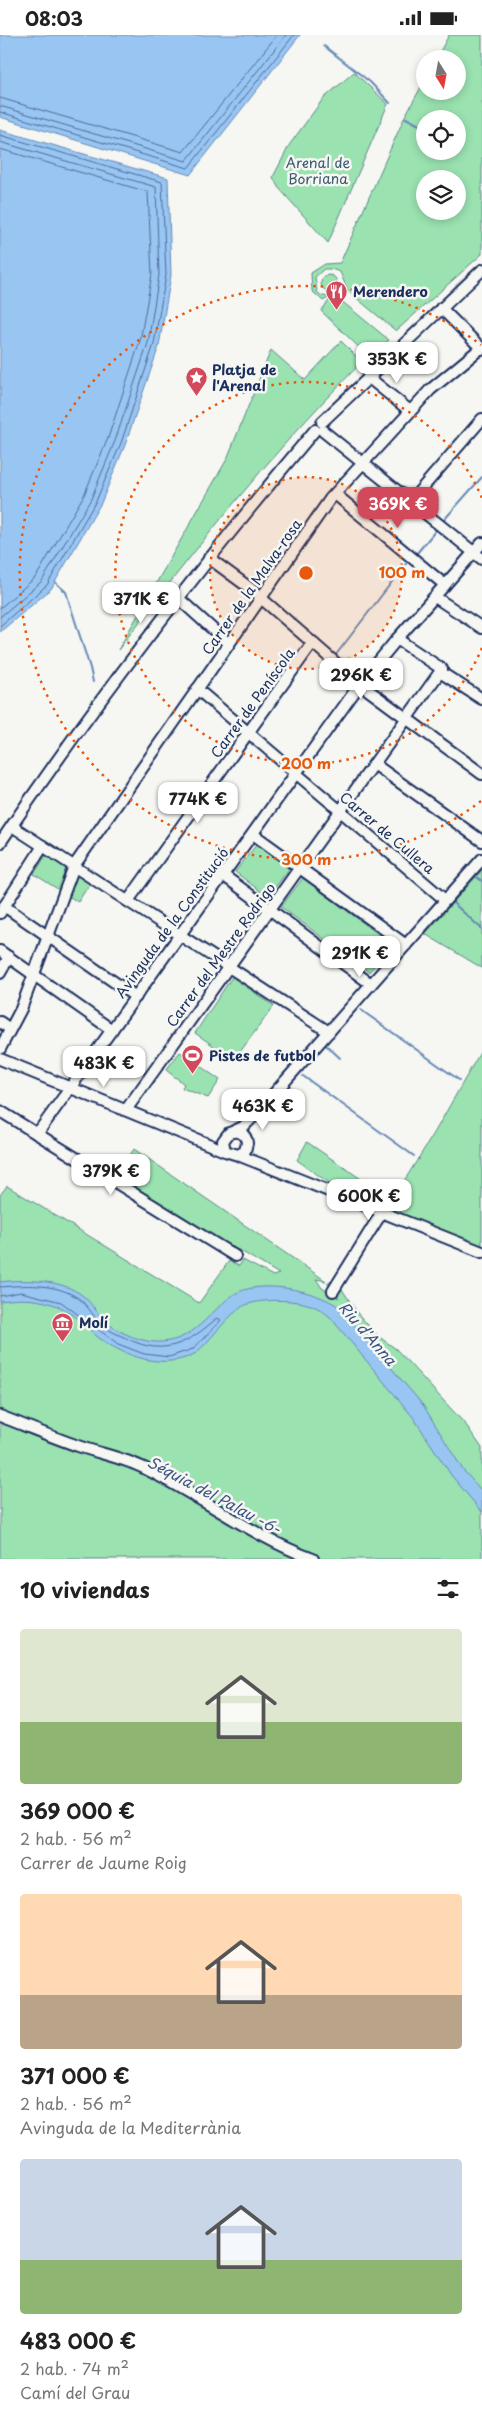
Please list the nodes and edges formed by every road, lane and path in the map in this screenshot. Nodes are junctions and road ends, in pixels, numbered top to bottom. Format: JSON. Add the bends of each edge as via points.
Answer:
{"nodes":[{"id":1,"x":482,"y":270,"type":"edge"},
{"id":2,"x":441,"y":308,"type":"junction"},
{"id":3,"x":482,"y":349,"type":"edge"},
{"id":4,"x":368,"y":377,"type":"junction"},
{"id":5,"x":410,"y":411,"type":"junction"},
{"id":6,"x":482,"y":419,"type":"edge"},
{"id":7,"x":320,"y":428,"type":"junction"},
{"id":8,"x":362,"y":462,"type":"junction"},
{"id":9,"x":335,"y":494,"type":"junction"},
{"id":10,"x":411,"y":501,"type":"junction"},
{"id":11,"x":482,"y":543,"type":"edge"},
{"id":12,"x":478,"y":556,"type":"edge"},
{"id":13,"x":209,"y":558,"type":"junction"},
{"id":14,"x":445,"y":585,"type":"junction"},
{"id":15,"x":178,"y":597,"type":"junction"},
{"id":16,"x":261,"y":597,"type":"junction"},
{"id":17,"x":435,"y":597,"type":"junction"},
{"id":18,"x":482,"y":628,"type":"edge"},
{"id":19,"x":396,"y":639,"type":"junction"},
{"id":20,"x":313,"y":642,"type":"junction"},
{"id":21,"x":229,"y":644,"type":"junction"},
{"id":22,"x":441,"y":671,"type":"junction"},
{"id":23,"x":360,"y":684,"type":"junction"},
{"id":24,"x":197,"y":689,"type":"junction"},
{"id":25,"x":482,"y":699,"type":"edge"},
{"id":26,"x":407,"y":718,"type":"junction"},
{"id":27,"x":248,"y":733,"type":"junction"},
{"id":28,"x":374,"y":764,"type":"junction"},
{"id":29,"x":296,"y":773,"type":"junction"},
{"id":30,"x":482,"y":774,"type":"edge"},
{"id":31,"x":340,"y":811,"type":"junction"},
{"id":32,"x":12,"y":826,"type":"junction"},
{"id":33,"x":253,"y":834,"type":"junction"},
{"id":34,"x":482,"y":841,"type":"edge"},
{"id":35,"x":0,"y":843,"type":"edge"},
{"id":36,"x":43,"y":846,"type":"junction"},
{"id":37,"x":482,"y":859,"type":"edge"},
{"id":38,"x":74,"y":866,"type":"junction"},
{"id":39,"x":300,"y":868,"type":"junction"},
{"id":40,"x":223,"y":875,"type":"junction"},
{"id":41,"x":445,"y":900,"type":"junction"},
{"id":42,"x":128,"y":901,"type":"junction"},
{"id":43,"x":2,"y":909,"type":"edge"},
{"id":44,"x":270,"y":909,"type":"junction"},
{"id":45,"x":180,"y":935,"type":"junction"},
{"id":46,"x":48,"y":936,"type":"junction"},
{"id":47,"x":406,"y":945,"type":"junction"},
{"id":48,"x":0,"y":951,"type":"edge"},
{"id":49,"x":9,"y":957,"type":"junction"},
{"id":50,"x":229,"y":967,"type":"junction"},
{"id":51,"x":0,"y":973,"type":"edge"},
{"id":52,"x":34,"y":974,"type":"junction"},
{"id":53,"x":371,"y":984,"type":"junction"},
{"id":54,"x":136,"y":997,"type":"junction"},
{"id":55,"x":0,"y":1023,"type":"edge"},
{"id":56,"x":10,"y":1029,"type":"junction"},
{"id":57,"x":112,"y":1029,"type":"junction"},
{"id":58,"x":329,"y":1032,"type":"junction"},
{"id":59,"x":0,"y":1049,"type":"edge"},
{"id":60,"x":0,"y":1059,"type":"edge"},
{"id":61,"x":70,"y":1087,"type":"junction"},
{"id":62,"x":126,"y":1110,"type":"junction"},
{"id":63,"x":0,"y":1111,"type":"edge"},
{"id":64,"x":256,"y":1113,"type":"junction"},
{"id":65,"x":37,"y":1134,"type":"junction"},
{"id":66,"x":229,"y":1134,"type":"junction"},
{"id":67,"x":198,"y":1139,"type":"junction"},
{"id":68,"x":247,"y":1142,"type":"junction"},
{"id":69,"x":225,"y":1151,"type":"junction"},
{"id":70,"x":238,"y":1155,"type":"junction"},
{"id":71,"x":266,"y":1166,"type":"junction"},
{"id":72,"x":382,"y":1212,"type":"junction"},
{"id":73,"x":482,"y":1252,"type":"edge"},
{"id":74,"x":235,"y":1255,"type":"dead end"},
{"id":75,"x":333,"y":1291,"type":"dead end"},
{"id":76,"x":0,"y":1416,"type":"edge"},
{"id":77,"x":313,"y":1559,"type":"edge"}],
"edges":[{"from":1,"to":2,"type":"street"},
{"from":2,"to":3,"type":"street"},
{"from":2,"to":4,"type":"street"},
{"from":3,"to":5,"type":"street","name":"Carrer de la Malva-rosa","via":[[430,390]]},
{"from":4,"to":5,"type":"street"},
{"from":4,"to":7,"type":"street"},
{"from":5,"to":8,"type":"street","name":"Carrer de la Malva-rosa"},
{"from":6,"to":10,"type":"street"},
{"from":7,"to":8,"type":"street"},
{"from":7,"to":13,"type":"street"},
{"from":8,"to":9,"type":"street","name":"Carrer de la Malva-rosa"},
{"from":8,"to":10,"type":"street"},
{"from":9,"to":14,"type":"street"},
{"from":9,"to":16,"type":"street","name":"Carrer de la Malva-rosa"},
{"from":10,"to":12,"type":"street"},
{"from":11,"to":12,"type":"street","name":"Avinguda de la Constitució"},
{"from":12,"to":14,"type":"street","name":"Avinguda de la Constitució"},
{"from":13,"to":15,"type":"street"},
{"from":13,"to":16,"type":"street"},
{"from":14,"to":17,"type":"street","name":"Avinguda de la Constitució"},
{"from":15,"to":21,"type":"street"},
{"from":15,"to":32,"type":"street","via":[[98,703]]},
{"from":16,"to":20,"type":"street"},
{"from":16,"to":21,"type":"street","name":"Carrer de la Malva-rosa"},
{"from":17,"to":18,"type":"street"},
{"from":17,"to":19,"type":"street","name":"Avinguda de la Constitució"},
{"from":19,"to":22,"type":"street"},
{"from":19,"to":23,"type":"street","name":"Avinguda de la Constitució"},
{"from":20,"to":23,"type":"street"},
{"from":20,"to":27,"type":"street","name":"Carrer de Peníscola"},
{"from":21,"to":24,"type":"street","name":"Carrer de la Malva-rosa"},
{"from":22,"to":25,"type":"street"},
{"from":22,"to":26,"type":"street","name":"Carrer del Mestre Rodrigo"},
{"from":23,"to":26,"type":"street"},
{"from":23,"to":29,"type":"street","name":"Avinguda de la Constitució"},
{"from":24,"to":27,"type":"street","name":"Carrer de Cullera"},
{"from":24,"to":38,"type":"street","name":"Carrer de la Malva-rosa"},
{"from":26,"to":28,"type":"street","name":"Carrer del Mestre Rodrigo"},
{"from":26,"to":30,"type":"street"},
{"from":27,"to":29,"type":"street","name":"Carrer de Cullera"},
{"from":27,"to":42,"type":"street","name":"Carrer de Peníscola"},
{"from":28,"to":31,"type":"street","name":"Carrer del Mestre Rodrigo"},
{"from":28,"to":34,"type":"street"},
{"from":29,"to":31,"type":"street","name":"Carrer de Cullera"},
{"from":29,"to":33,"type":"street","name":"Avinguda de la Constitució"},
{"from":31,"to":39,"type":"street","name":"Carrer del Mestre Rodrigo"},
{"from":31,"to":41,"type":"street","name":"Carrer de Cullera"},
{"from":32,"to":35,"type":"street"},
{"from":32,"to":36,"type":"street"},
{"from":33,"to":39,"type":"street"},
{"from":33,"to":40,"type":"street","name":"Avinguda de la Constitució"},
{"from":36,"to":38,"type":"street"},
{"from":36,"to":43,"type":"street"},
{"from":37,"to":41,"type":"street"},
{"from":38,"to":42,"type":"street"},
{"from":38,"to":46,"type":"street","name":"Carrer de la Malva-rosa"},
{"from":39,"to":44,"type":"street","name":"Carrer del Mestre Rodrigo"},
{"from":39,"to":47,"type":"street"},
{"from":40,"to":44,"type":"street"},
{"from":40,"to":45,"type":"street","name":"Avinguda de la Constitució"},
{"from":41,"to":47,"type":"street"},
{"from":42,"to":45,"type":"street"},
{"from":43,"to":46,"type":"street"},
{"from":44,"to":50,"type":"street","name":"Carrer del Mestre Rodrigo"},
{"from":44,"to":53,"type":"street"},
{"from":45,"to":50,"type":"street"},
{"from":45,"to":54,"type":"street","name":"Avinguda de la Constitució"},
{"from":46,"to":52,"type":"street","name":"Carrer de la Malva-rosa"},
{"from":46,"to":54,"type":"street"},
{"from":47,"to":53,"type":"street"},
{"from":48,"to":49,"type":"street"},
{"from":49,"to":51,"type":"street"},
{"from":49,"to":52,"type":"street"},
{"from":50,"to":58,"type":"street"},
{"from":50,"to":62,"type":"street","name":"Carrer del Mestre Rodrigo"},
{"from":52,"to":56,"type":"street","name":"Carrer de la Malva-rosa"},
{"from":52,"to":57,"type":"street"},
{"from":53,"to":58,"type":"street"},
{"from":54,"to":57,"type":"street","name":"Avinguda de la Constitució"},
{"from":55,"to":56,"type":"street"},
{"from":56,"to":59,"type":"street","name":"Carrer de la Malva-rosa"},
{"from":57,"to":61,"type":"street","name":"Avinguda de la Constitució"},
{"from":58,"to":64,"type":"street"},
{"from":60,"to":61,"type":"street"},
{"from":61,"to":62,"type":"street"},
{"from":61,"to":65,"type":"street","name":"Avinguda de la Constitució"},
{"from":62,"to":67,"type":"street"},
{"from":63,"to":65,"type":"street"},
{"from":64,"to":66,"type":"street","via":[[243,1127]]},
{"from":64,"to":68,"type":"street"},
{"from":65,"to":74,"type":"street"},
{"from":66,"to":67,"type":"street"},
{"from":66,"to":68,"type":"street","via":[[240,1132]]},
{"from":66,"to":69,"type":"street","via":[[223,1141]]},
{"from":67,"to":69,"type":"street"},
{"from":68,"to":70,"type":"street","via":[[245,1151]]},
{"from":68,"to":71,"type":"street"},
{"from":69,"to":70,"type":"street"},
{"from":70,"to":71,"type":"street"},
{"from":71,"to":72,"type":"street"},
{"from":72,"to":73,"type":"street"},
{"from":72,"to":75,"type":"street"},
{"from":76,"to":77,"type":"street","via":[[78,1446],[136,1463],[241,1523]]}]}
